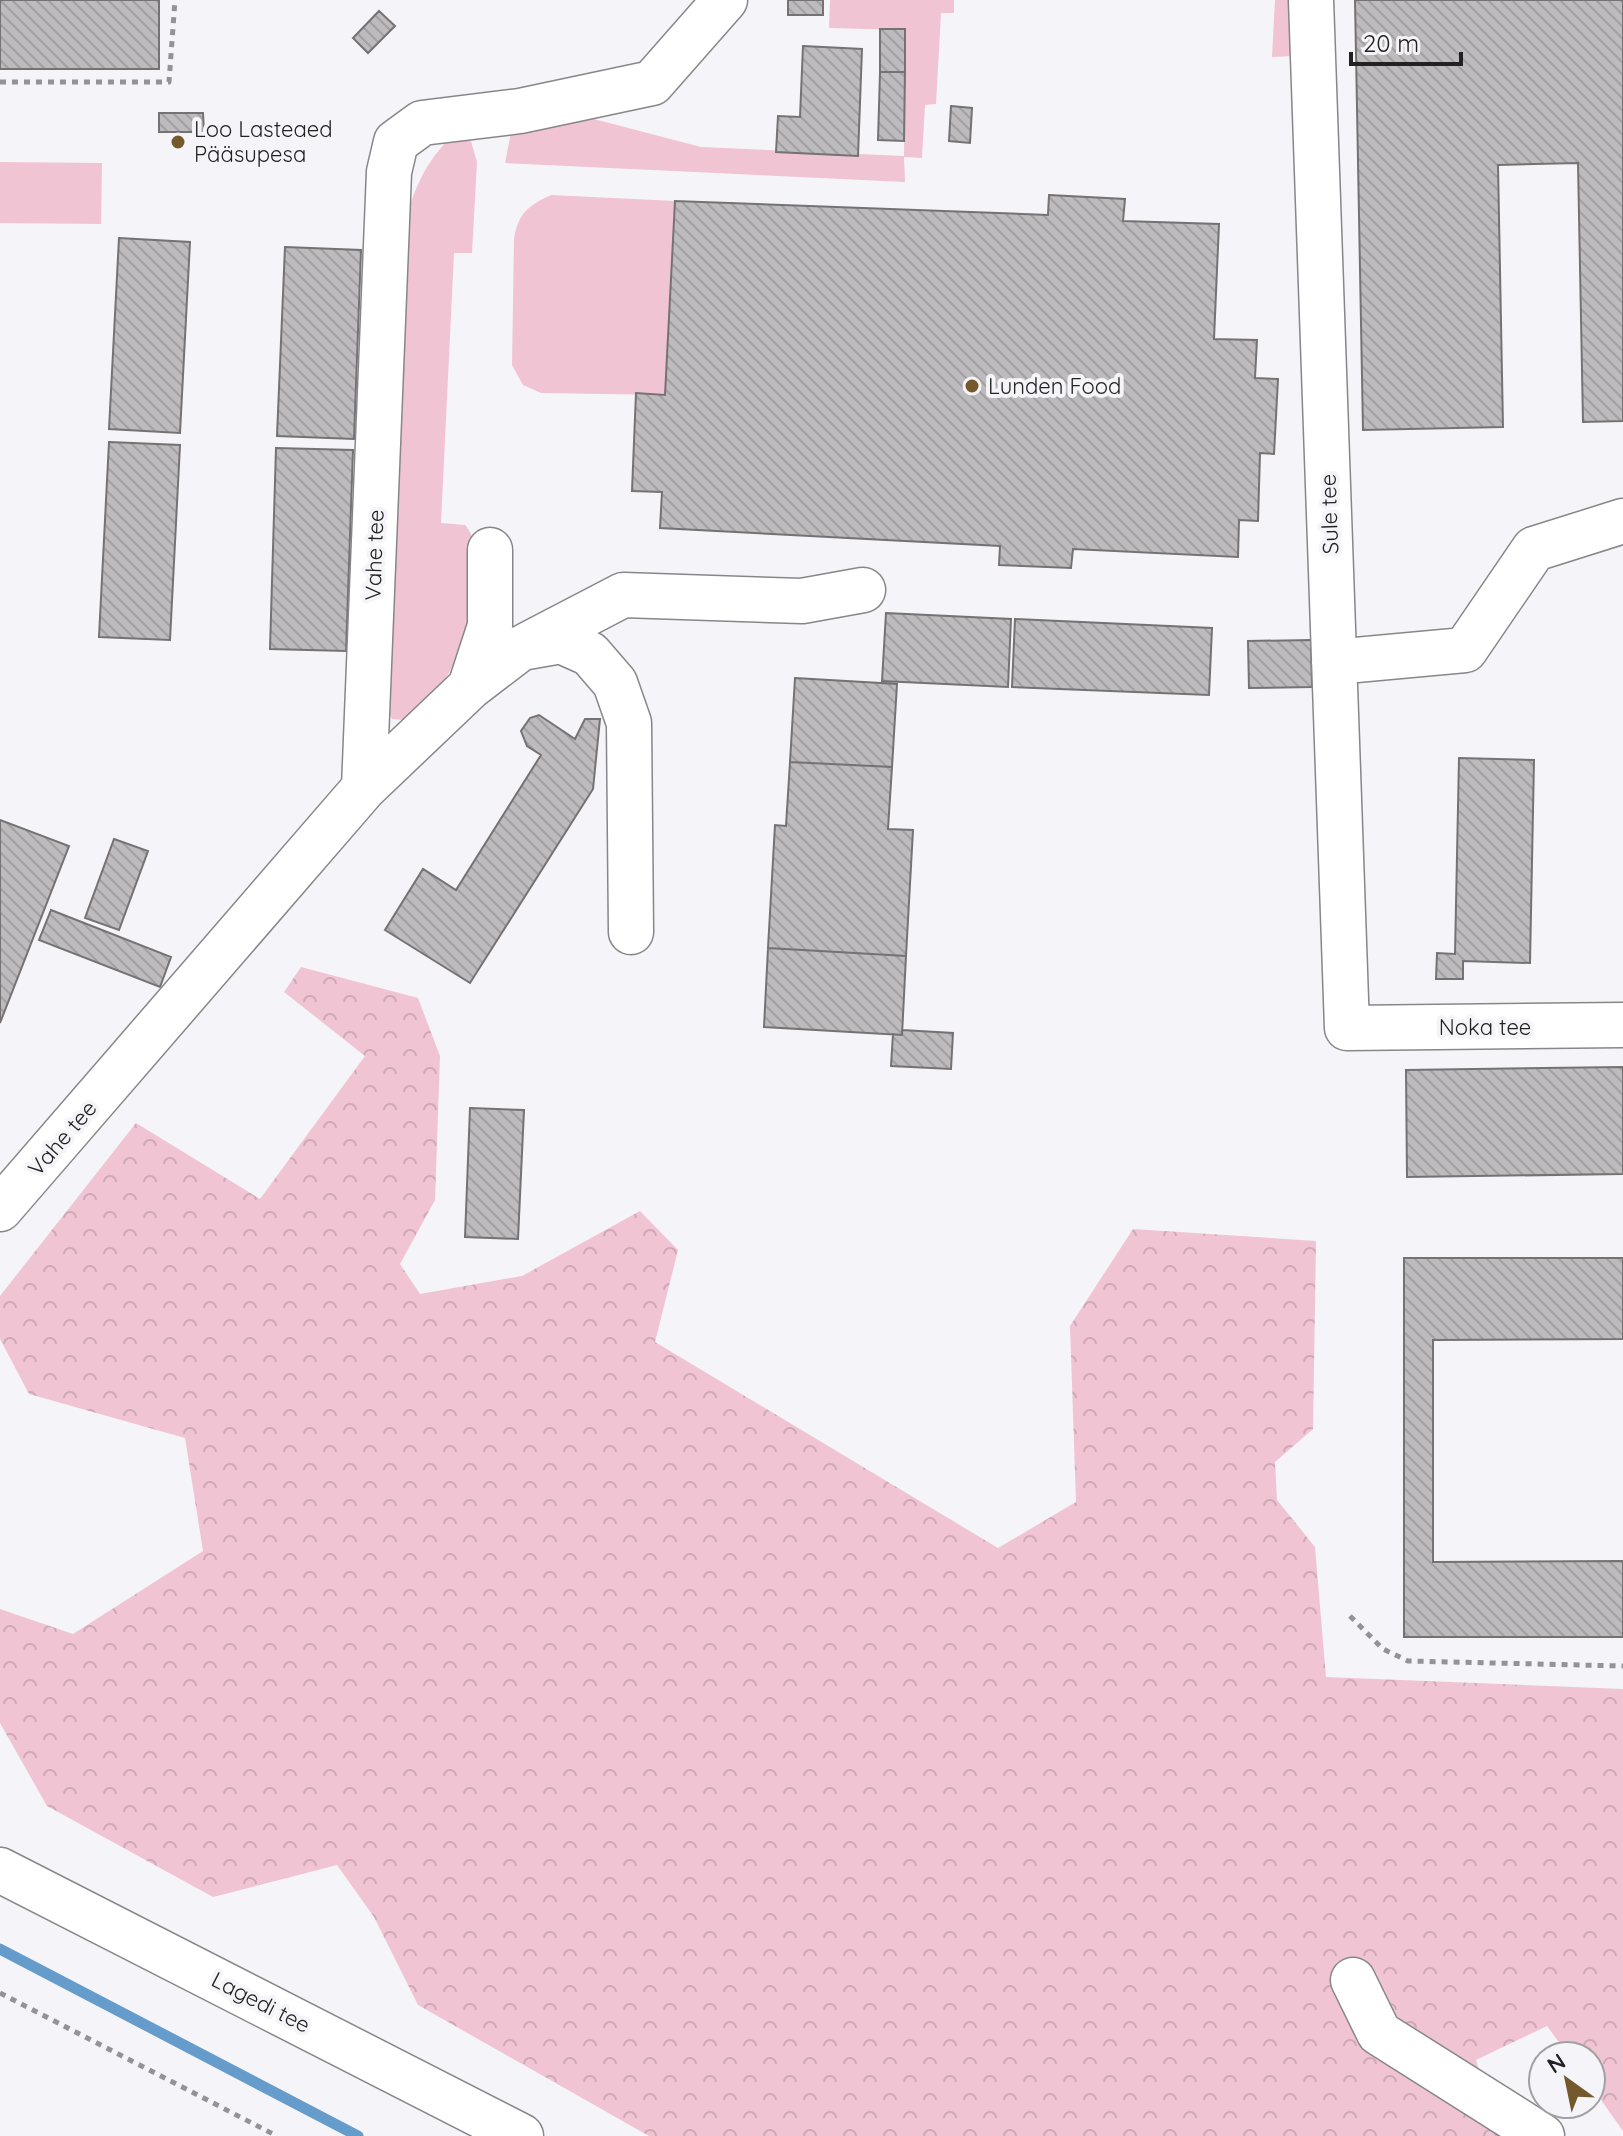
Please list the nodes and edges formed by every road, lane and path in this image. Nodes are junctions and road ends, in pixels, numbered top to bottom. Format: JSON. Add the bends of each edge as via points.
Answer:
{"nodes":[{"id":1,"x":175,"y":0,"type":"edge"},
{"id":2,"x":725,"y":0,"type":"edge"},
{"id":3,"x":1311,"y":0,"type":"edge"},
{"id":4,"x":0,"y":82,"type":"edge"},
{"id":5,"x":1623,"y":521,"type":"edge"},
{"id":6,"x":490,"y":550,"type":"dead end"},
{"id":7,"x":863,"y":590,"type":"dead end"},
{"id":8,"x":521,"y":648,"type":"junction"},
{"id":9,"x":1334,"y":662,"type":"junction"},
{"id":10,"x":470,"y":687,"type":"junction"},
{"id":11,"x":364,"y":788,"type":"junction"},
{"id":12,"x":631,"y":932,"type":"dead end"},
{"id":13,"x":1623,"y":1025,"type":"edge"},
{"id":14,"x":1347,"y":1028,"type":"joint"},
{"id":15,"x":0,"y":1209,"type":"edge"},
{"id":16,"x":1350,"y":1616,"type":"dead end"},
{"id":17,"x":1623,"y":1666,"type":"edge"},
{"id":18,"x":0,"y":1870,"type":"edge"},
{"id":19,"x":1353,"y":1980,"type":"dead end"},
{"id":20,"x":0,"y":1993,"type":"edge"},
{"id":21,"x":277,"y":2136,"type":"edge"},
{"id":22,"x":521,"y":2136,"type":"edge"},
{"id":23,"x":1542,"y":2136,"type":"edge"}],
"edges":[{"from":1,"to":4,"type":"path","via":[[169,82]]},
{"from":2,"to":11,"type":"street","name":"Vahe tee","via":[[652,83],[520,111],[422,123],[396,142],[389,172]]},
{"from":3,"to":9,"type":"street","name":"Sule tee"},
{"from":5,"to":9,"type":"street","via":[[1534,549],[1465,650]]},
{"from":6,"to":10,"type":"street","via":[[490,626]]},
{"from":7,"to":8,"type":"street","via":[[802,601],[623,595]]},
{"from":8,"to":10,"type":"street"},
{"from":8,"to":12,"type":"street","via":[[561,641],[590,654],[615,683],[629,723]]},
{"from":9,"to":14,"type":"street","name":"Sule tee"},
{"from":10,"to":11,"type":"street"},
{"from":11,"to":15,"type":"street","name":"Vahe tee"},
{"from":13,"to":14,"type":"street","name":"Noka tee"},
{"from":16,"to":17,"type":"path","via":[[1383,1649],[1408,1661]]},
{"from":18,"to":22,"type":"street","name":"Lagedi tee"},
{"from":19,"to":23,"type":"street","via":[[1379,2033]]},
{"from":20,"to":21,"type":"path"}]}
